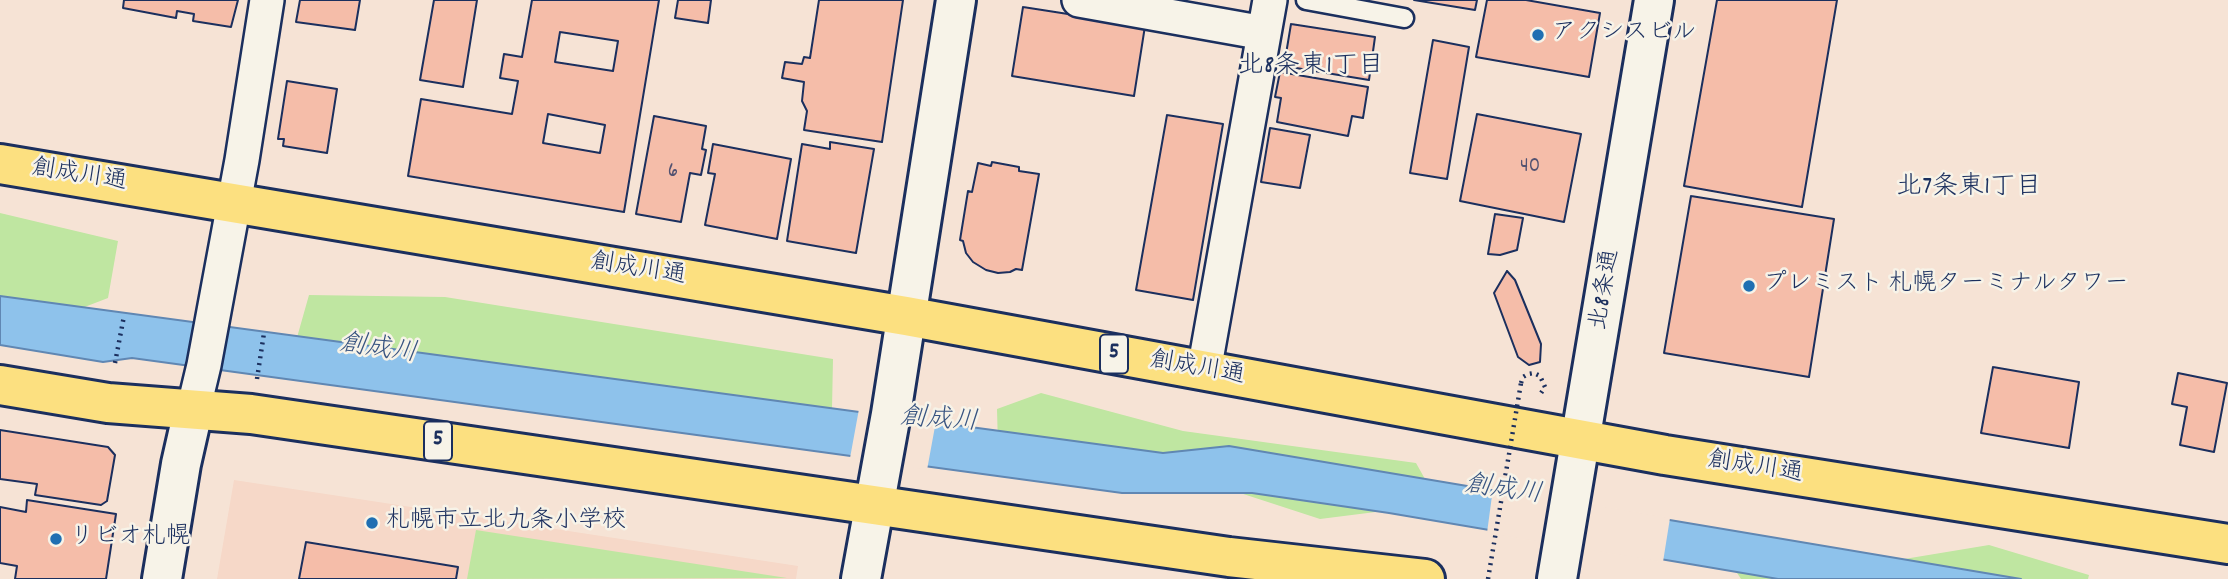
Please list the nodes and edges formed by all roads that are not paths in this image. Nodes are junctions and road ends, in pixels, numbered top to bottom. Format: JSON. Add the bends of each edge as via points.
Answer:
{"nodes":[{"id":1,"x":267,"y":0,"type":"edge"},
{"id":2,"x":956,"y":0,"type":"edge"},
{"id":3,"x":1079,"y":0,"type":"edge"},
{"id":4,"x":1270,"y":0,"type":"edge"},
{"id":5,"x":1306,"y":0,"type":"edge"},
{"id":6,"x":1654,"y":0,"type":"edge"},
{"id":7,"x":1404,"y":18,"type":"dead end"},
{"id":8,"x":1264,"y":33,"type":"junction"},
{"id":9,"x":0,"y":164,"type":"edge"},
{"id":10,"x":232,"y":202,"type":"junction"},
{"id":11,"x":906,"y":316,"type":"junction"},
{"id":12,"x":1204,"y":371,"type":"junction"},
{"id":13,"x":0,"y":385,"type":"edge"},
{"id":14,"x":193,"y":411,"type":"junction"},
{"id":15,"x":1582,"y":439,"type":"junction"},
{"id":16,"x":874,"y":506,"type":"junction"},
{"id":17,"x":2228,"y":544,"type":"edge"},
{"id":18,"x":1559,"y":566,"type":"edge"},
{"id":19,"x":162,"y":579,"type":"edge"},
{"id":20,"x":861,"y":579,"type":"edge"},
{"id":21,"x":1425,"y":579,"type":"edge"}],
"edges":[{"from":1,"to":10,"type":"street"},
{"from":2,"to":11,"type":"street"},
{"from":3,"to":8,"type":"street"},
{"from":4,"to":8,"type":"street"},
{"from":5,"to":7,"type":"lane"},
{"from":6,"to":15,"type":"street","name":"北8条通"},
{"from":8,"to":12,"type":"street"},
{"from":9,"to":10,"type":"highway","name":"創成川通","number":"5"},
{"from":10,"to":11,"type":"highway","name":"創成川通","number":"5"},
{"from":10,"to":14,"type":"street"},
{"from":11,"to":12,"type":"highway","name":"創成川通","number":"5"},
{"from":11,"to":16,"type":"street"},
{"from":12,"to":15,"type":"highway","name":"創成川通","number":"5"},
{"from":13,"to":14,"type":"highway","number":"5"},
{"from":14,"to":16,"type":"highway","number":"5","via":[[251,414]]},
{"from":14,"to":19,"type":"street"},
{"from":15,"to":17,"type":"highway","name":"創成川通","number":"5"},
{"from":15,"to":18,"type":"street","name":"北8条通"},
{"from":16,"to":20,"type":"street"},
{"from":16,"to":21,"type":"highway","number":"5","via":[[1229,557]]}]}
